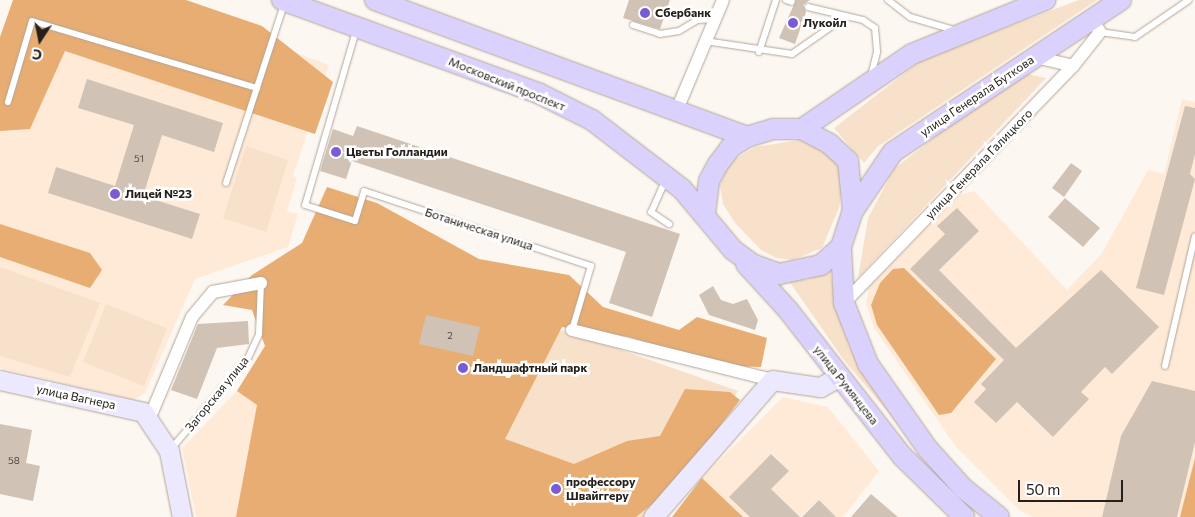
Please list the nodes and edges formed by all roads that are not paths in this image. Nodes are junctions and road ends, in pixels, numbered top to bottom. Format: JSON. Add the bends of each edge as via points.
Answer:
{"nodes":[{"id":1,"x":283,"y":0,"type":"edge"},
{"id":2,"x":375,"y":0,"type":"edge"},
{"id":3,"x":723,"y":0,"type":"edge"},
{"id":4,"x":776,"y":0,"type":"edge"},
{"id":5,"x":888,"y":0,"type":"edge"},
{"id":6,"x":1045,"y":0,"type":"edge"},
{"id":7,"x":1121,"y":0,"type":"edge"},
{"id":8,"x":1189,"y":0,"type":"edge"},
{"id":9,"x":808,"y":7,"type":"dead end"},
{"id":10,"x":842,"y":18,"type":"junction"},
{"id":11,"x":715,"y":19,"type":"junction"},
{"id":12,"x":633,"y":25,"type":"dead end"},
{"id":13,"x":358,"y":26,"type":"junction"},
{"id":14,"x":1096,"y":26,"type":"junction"},
{"id":15,"x":960,"y":31,"type":"junction"},
{"id":16,"x":705,"y":40,"type":"junction"},
{"id":17,"x":759,"y":52,"type":"junction"},
{"id":18,"x":1035,"y":57,"type":"junction"},
{"id":19,"x":1073,"y":66,"type":"junction"},
{"id":20,"x":870,"y":80,"type":"junction"},
{"id":21,"x":257,"y":88,"type":"junction"},
{"id":22,"x":8,"y":102,"type":"dead end"},
{"id":23,"x":676,"y":112,"type":"junction"},
{"id":24,"x":802,"y":129,"type":"junction"},
{"id":25,"x":747,"y":137,"type":"junction"},
{"id":26,"x":668,"y":176,"type":"junction"},
{"id":27,"x":226,"y":183,"type":"dead end"},
{"id":28,"x":853,"y":211,"type":"junction"},
{"id":29,"x":705,"y":214,"type":"junction"},
{"id":30,"x":669,"y":224,"type":"dead end"},
{"id":31,"x":1195,"y":236,"type":"edge"},
{"id":32,"x":841,"y":247,"type":"junction"},
{"id":33,"x":733,"y":250,"type":"junction"},
{"id":34,"x":261,"y":283,"type":"joint"},
{"id":35,"x":844,"y":303,"type":"junction"},
{"id":36,"x":572,"y":330,"type":"joint"},
{"id":37,"x":1165,"y":366,"type":"dead end"},
{"id":38,"x":839,"y":377,"type":"junction"},
{"id":39,"x":0,"y":380,"type":"edge"},
{"id":40,"x":772,"y":380,"type":"junction"},
{"id":41,"x":150,"y":417,"type":"junction"},
{"id":42,"x":169,"y":451,"type":"junction"},
{"id":43,"x":182,"y":517,"type":"edge"},
{"id":44,"x":654,"y":517,"type":"edge"},
{"id":45,"x":964,"y":517,"type":"edge"},
{"id":46,"x":999,"y":517,"type":"edge"}],
"edges":[{"from":1,"to":13,"type":"main road","name":"Московский проспект"},
{"from":1,"to":21,"type":"lane"},
{"from":2,"to":23,"type":"main road"},
{"from":3,"to":11,"type":"street"},
{"from":4,"to":17,"type":"lane"},
{"from":5,"to":15,"type":"lane","via":[[910,17]]},
{"from":6,"to":15,"type":"main road"},
{"from":7,"to":14,"type":"main road","name":"улица Генерала Буткова"},
{"from":8,"to":14,"type":"lane","via":[[1135,37]]},
{"from":9,"to":10,"type":"lane"},
{"from":10,"to":17,"type":"lane","via":[[792,54]]},
{"from":10,"to":20,"type":"lane","via":[[863,20],[875,28],[877,52]]},
{"from":11,"to":12,"type":"lane","via":[[697,20],[679,32],[660,34]]},
{"from":11,"to":16,"type":"street"},
{"from":13,"to":26,"type":"main road","name":"Московский проспект","via":[[538,93],[592,120]]},
{"from":13,"to":36,"type":"lane","name":"Ботаническая улица","via":[[305,205],[355,221],[364,191],[591,266]]},
{"from":14,"to":18,"type":"main road","name":"улица Генерала Буткова"},
{"from":14,"to":19,"type":"street","name":"улица Генерала Галицкого"},
{"from":15,"to":20,"type":"main road"},
{"from":16,"to":17,"type":"lane"},
{"from":16,"to":23,"type":"street"},
{"from":18,"to":19,"type":"street"},
{"from":18,"to":28,"type":"main road","name":"улица Генерала Буткова","via":[[893,152]]},
{"from":19,"to":35,"type":"street","name":"улица Генерала Галицкого"},
{"from":20,"to":24,"type":"main road"},
{"from":21,"to":22,"type":"lane","via":[[32,21]]},
{"from":21,"to":27,"type":"lane"},
{"from":23,"to":25,"type":"main road"},
{"from":24,"to":25,"type":"main road","name":"Московский проспект","via":[[773,129]]},
{"from":24,"to":28,"type":"main road","name":"Московский проспект","via":[[830,144],[848,162]]},
{"from":25,"to":29,"type":"main road","name":"Московский проспект","via":[[731,147],[718,164],[710,181]]},
{"from":26,"to":29,"type":"main road","name":"Московский проспект"},
{"from":26,"to":30,"type":"lane","via":[[651,212]]},
{"from":28,"to":32,"type":"main road","name":"Московский проспект"},
{"from":29,"to":33,"type":"main road","name":"Московский проспект"},
{"from":31,"to":37,"type":"lane"},
{"from":32,"to":33,"type":"main road","name":"Московский проспект","via":[[821,266],[778,274],[754,265]]},
{"from":32,"to":35,"type":"main road"},
{"from":33,"to":38,"type":"main road","name":"улица Румянцева","via":[[788,310]]},
{"from":34,"to":41,"type":"street","name":"Загорская улица","via":[[213,292],[192,317]]},
{"from":34,"to":42,"type":"lane","name":"Загорская улица","via":[[259,334],[248,358]]},
{"from":35,"to":46,"type":"main road","via":[[868,364],[927,448],[963,488]]},
{"from":36,"to":40,"type":"street","name":"Ботаническая улица"},
{"from":38,"to":40,"type":"street","via":[[820,387]]},
{"from":38,"to":45,"type":"main road","name":"улица Румянцева","via":[[902,456]]},
{"from":39,"to":41,"type":"street","name":"улица Вагнера","via":[[117,405]]},
{"from":40,"to":44,"type":"street"},
{"from":41,"to":42,"type":"street"},
{"from":42,"to":43,"type":"street"}]}
